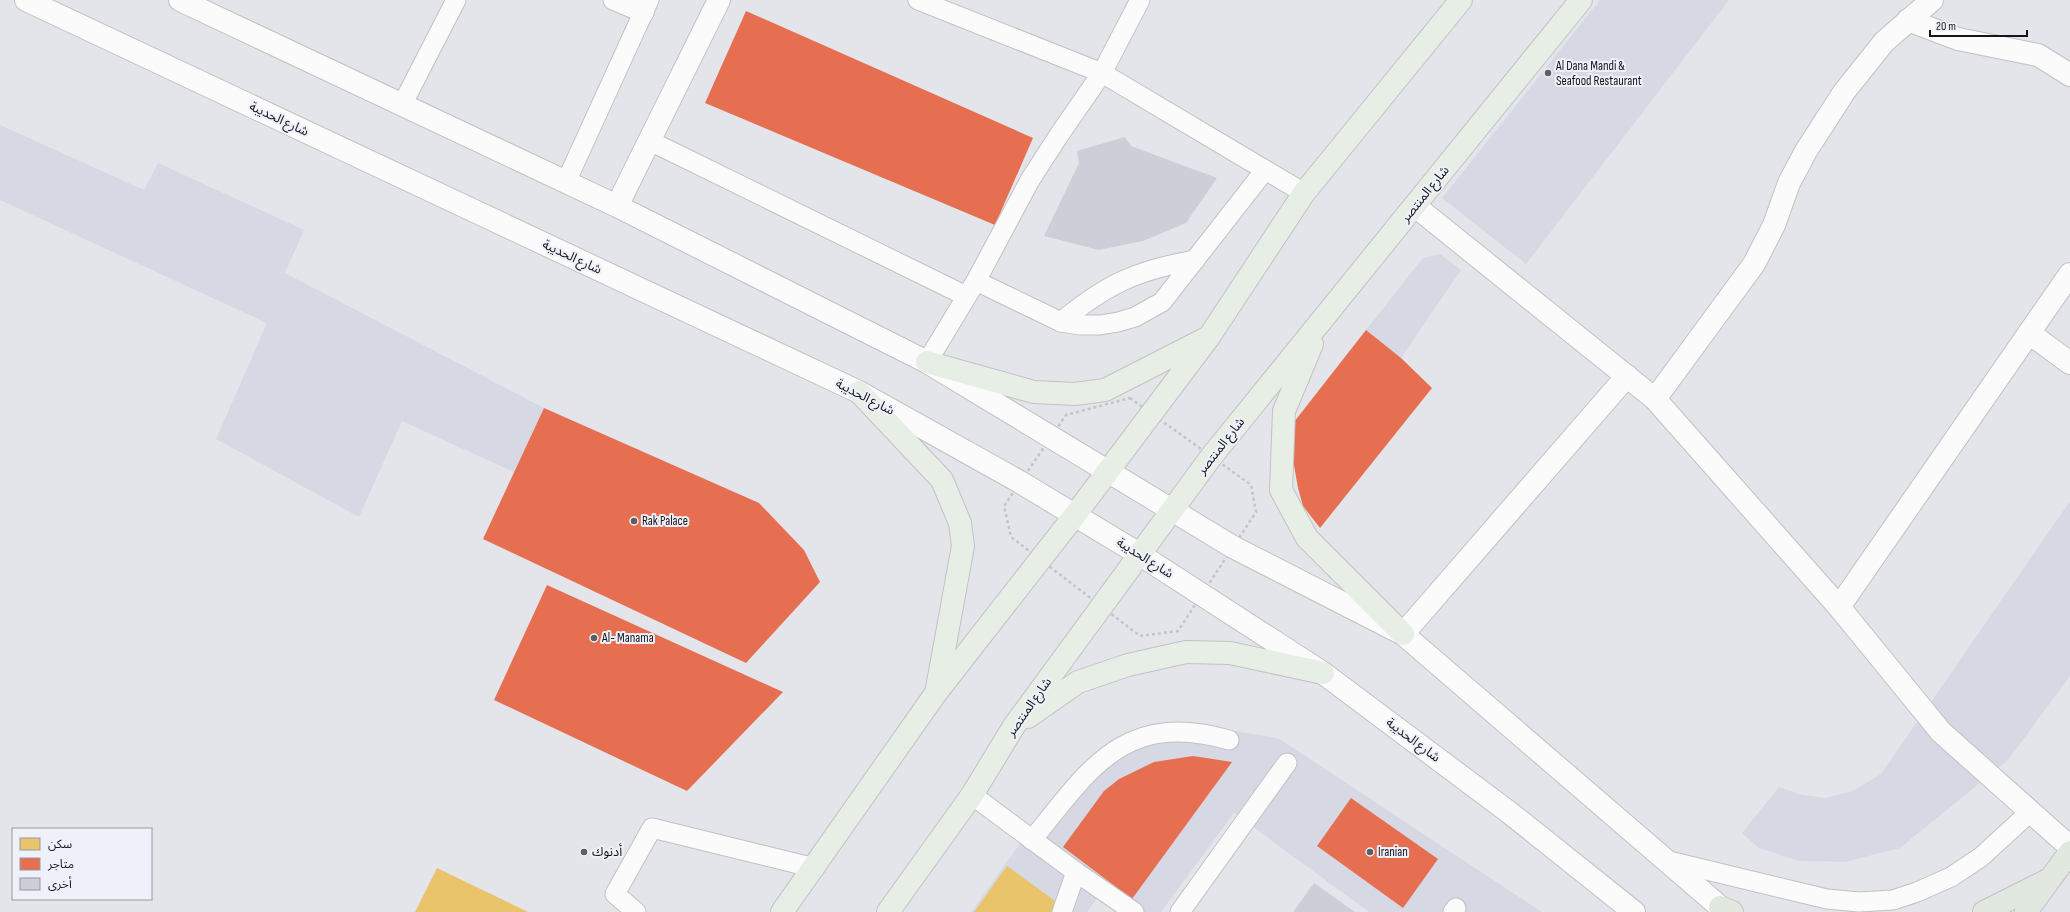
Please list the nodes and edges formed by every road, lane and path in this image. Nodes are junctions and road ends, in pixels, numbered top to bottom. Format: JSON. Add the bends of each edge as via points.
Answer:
{"nodes":[{"id":1,"x":26,"y":0,"type":"edge"},
{"id":2,"x":180,"y":0,"type":"edge"},
{"id":3,"x":456,"y":0,"type":"edge"},
{"id":4,"x":613,"y":0,"type":"edge"},
{"id":5,"x":719,"y":0,"type":"edge"},
{"id":6,"x":918,"y":0,"type":"edge"},
{"id":7,"x":1140,"y":0,"type":"edge"},
{"id":8,"x":1461,"y":0,"type":"edge"},
{"id":9,"x":1581,"y":0,"type":"edge"},
{"id":10,"x":1932,"y":0,"type":"edge"},
{"id":11,"x":646,"y":7,"type":"edge"},
{"id":12,"x":1908,"y":20,"type":"junction"},
{"id":13,"x":1102,"y":73,"type":"junction"},
{"id":14,"x":2070,"y":75,"type":"edge"},
{"id":15,"x":402,"y":105,"type":"junction"},
{"id":16,"x":650,"y":141,"type":"junction"},
{"id":17,"x":1265,"y":170,"type":"junction"},
{"id":18,"x":566,"y":182,"type":"junction"},
{"id":19,"x":1304,"y":193,"type":"junction"},
{"id":20,"x":617,"y":206,"type":"junction"},
{"id":21,"x":1415,"y":206,"type":"junction"},
{"id":22,"x":1195,"y":260,"type":"junction"},
{"id":23,"x":2070,"y":274,"type":"edge"},
{"id":24,"x":971,"y":288,"type":"junction"},
{"id":25,"x":1322,"y":320,"type":"junction"},
{"id":26,"x":1062,"y":322,"type":"junction"},
{"id":27,"x":2029,"y":333,"type":"junction"},
{"id":28,"x":1209,"y":337,"type":"junction"},
{"id":29,"x":927,"y":362,"type":"junction"},
{"id":30,"x":2070,"y":364,"type":"edge"},
{"id":31,"x":1628,"y":376,"type":"junction"},
{"id":32,"x":859,"y":392,"type":"junction"},
{"id":33,"x":1655,"y":399,"type":"junction"},
{"id":34,"x":1108,"y":472,"type":"junction"},
{"id":35,"x":1171,"y":510,"type":"junction"},
{"id":36,"x":1075,"y":515,"type":"junction"},
{"id":37,"x":1139,"y":554,"type":"junction"},
{"id":38,"x":1838,"y":607,"type":"junction"},
{"id":39,"x":1403,"y":634,"type":"junction"},
{"id":40,"x":1323,"y":673,"type":"junction"},
{"id":41,"x":936,"y":693,"type":"junction"},
{"id":42,"x":1014,"y":726,"type":"junction"},
{"id":43,"x":1229,"y":740,"type":"dead end"},
{"id":44,"x":1287,"y":763,"type":"dead end"},
{"id":45,"x":972,"y":795,"type":"junction"},
{"id":46,"x":2030,"y":812,"type":"junction"},
{"id":47,"x":1032,"y":840,"type":"junction"},
{"id":48,"x":2070,"y":847,"type":"edge"},
{"id":49,"x":2070,"y":852,"type":"edge"},
{"id":50,"x":1666,"y":860,"type":"junction"},
{"id":51,"x":814,"y":868,"type":"junction"},
{"id":52,"x":1076,"y":872,"type":"junction"},
{"id":53,"x":2050,"y":879,"type":"junction"},
{"id":54,"x":1726,"y":910,"type":"edge"},
{"id":55,"x":636,"y":912,"type":"edge"},
{"id":56,"x":782,"y":912,"type":"edge"},
{"id":57,"x":888,"y":912,"type":"edge"},
{"id":58,"x":1062,"y":912,"type":"edge"},
{"id":59,"x":1134,"y":912,"type":"edge"},
{"id":60,"x":1180,"y":912,"type":"edge"},
{"id":61,"x":1634,"y":912,"type":"edge"},
{"id":62,"x":1984,"y":912,"type":"edge"},
{"id":63,"x":2026,"y":912,"type":"edge"}],
"edges":[{"from":1,"to":32,"type":"main road","name":"شارع الحديبة"},
{"from":2,"to":15,"type":"main road"},
{"from":3,"to":15,"type":"lane"},
{"from":4,"to":11,"type":"lane"},
{"from":5,"to":16,"type":"main road"},
{"from":6,"to":13,"type":"lane"},
{"from":7,"to":13,"type":"lane"},
{"from":8,"to":19,"type":"main road"},
{"from":9,"to":21,"type":"main road","name":"شارع المنتصر"},
{"from":10,"to":12,"type":"main road"},
{"from":11,"to":18,"type":"lane"},
{"from":12,"to":14,"type":"main road","via":[[1958,39],[2038,55]]},
{"from":12,"to":33,"type":"main road","via":[[1884,42],[1844,92],[1789,183],[1774,225],[1754,264]]},
{"from":13,"to":17,"type":"lane"},
{"from":13,"to":24,"type":"lane","via":[[1030,180]]},
{"from":15,"to":18,"type":"main road"},
{"from":16,"to":20,"type":"main road"},
{"from":16,"to":24,"type":"lane"},
{"from":17,"to":19,"type":"lane"},
{"from":17,"to":22,"type":"lane"},
{"from":18,"to":20,"type":"main road"},
{"from":19,"to":28,"type":"main road"},
{"from":20,"to":29,"type":"main road"},
{"from":21,"to":25,"type":"main road","name":"شارع المنتصر"},
{"from":21,"to":31,"type":"main road"},
{"from":22,"to":26,"type":"lane","via":[[1165,265],[1136,274],[1084,302]]},
{"from":22,"to":26,"type":"lane","via":[[1162,302],[1136,317],[1100,325]]},
{"from":23,"to":27,"type":"main road"},
{"from":24,"to":26,"type":"lane"},
{"from":24,"to":29,"type":"lane"},
{"from":25,"to":35,"type":"main road","name":"شارع المنتصر","via":[[1211,456]]},
{"from":25,"to":39,"type":"main road","via":[[1284,411],[1281,490],[1307,538]]},
{"from":27,"to":30,"type":"main road"},
{"from":27,"to":38,"type":"main road"},
{"from":28,"to":29,"type":"main road","via":[[1105,390],[1075,394],[1034,392]]},
{"from":28,"to":34,"type":"main road"},
{"from":29,"to":34,"type":"main road"},
{"from":31,"to":33,"type":"main road"},
{"from":31,"to":39,"type":"main road"},
{"from":32,"to":36,"type":"main road","name":"شارع الحديبة"},
{"from":32,"to":41,"type":"main road","via":[[942,480],[960,523],[963,546]]},
{"from":33,"to":38,"type":"main road"},
{"from":34,"to":35,"type":"main road"},
{"from":34,"to":36,"type":"main road"},
{"from":35,"to":37,"type":"main road","name":"شارع المنتصر"},
{"from":35,"to":39,"type":"main road","via":[[1233,547]]},
{"from":36,"to":37,"type":"main road","name":"شارع الحديبة"},
{"from":36,"to":41,"type":"main road"},
{"from":37,"to":40,"type":"main road","name":"شارع الحديبة"},
{"from":37,"to":42,"type":"main road","name":"شارع المنتصر"},
{"from":38,"to":46,"type":"main road","via":[[1941,732]]},
{"from":39,"to":50,"type":"main road"},
{"from":40,"to":42,"type":"main road","via":[[1230,653],[1186,652],[1128,665],[1078,682]]},
{"from":40,"to":61,"type":"main road","name":"شارع الحديبة","via":[[1510,813]]},
{"from":41,"to":51,"type":"main road"},
{"from":42,"to":45,"type":"main road","name":"شارع المنتصر"},
{"from":43,"to":47,"type":"lane","via":[[1182,731],[1151,736],[1115,750],[1079,781]]},
{"from":44,"to":60,"type":"lane"},
{"from":45,"to":47,"type":"lane"},
{"from":45,"to":57,"type":"main road","name":"شارع المنتصر"},
{"from":46,"to":48,"type":"main road"},
{"from":46,"to":50,"type":"lane","via":[[1981,857],[1951,877],[1893,900],[1859,902],[1827,898]]},
{"from":47,"to":52,"type":"lane"},
{"from":49,"to":53,"type":"highway"},
{"from":50,"to":54,"type":"main road"},
{"from":51,"to":55,"type":"lane","via":[[652,828],[615,894]]},
{"from":51,"to":56,"type":"main road"},
{"from":52,"to":58,"type":"lane"},
{"from":52,"to":59,"type":"lane"},
{"from":53,"to":62,"type":"highway"},
{"from":53,"to":63,"type":"highway"}]}
